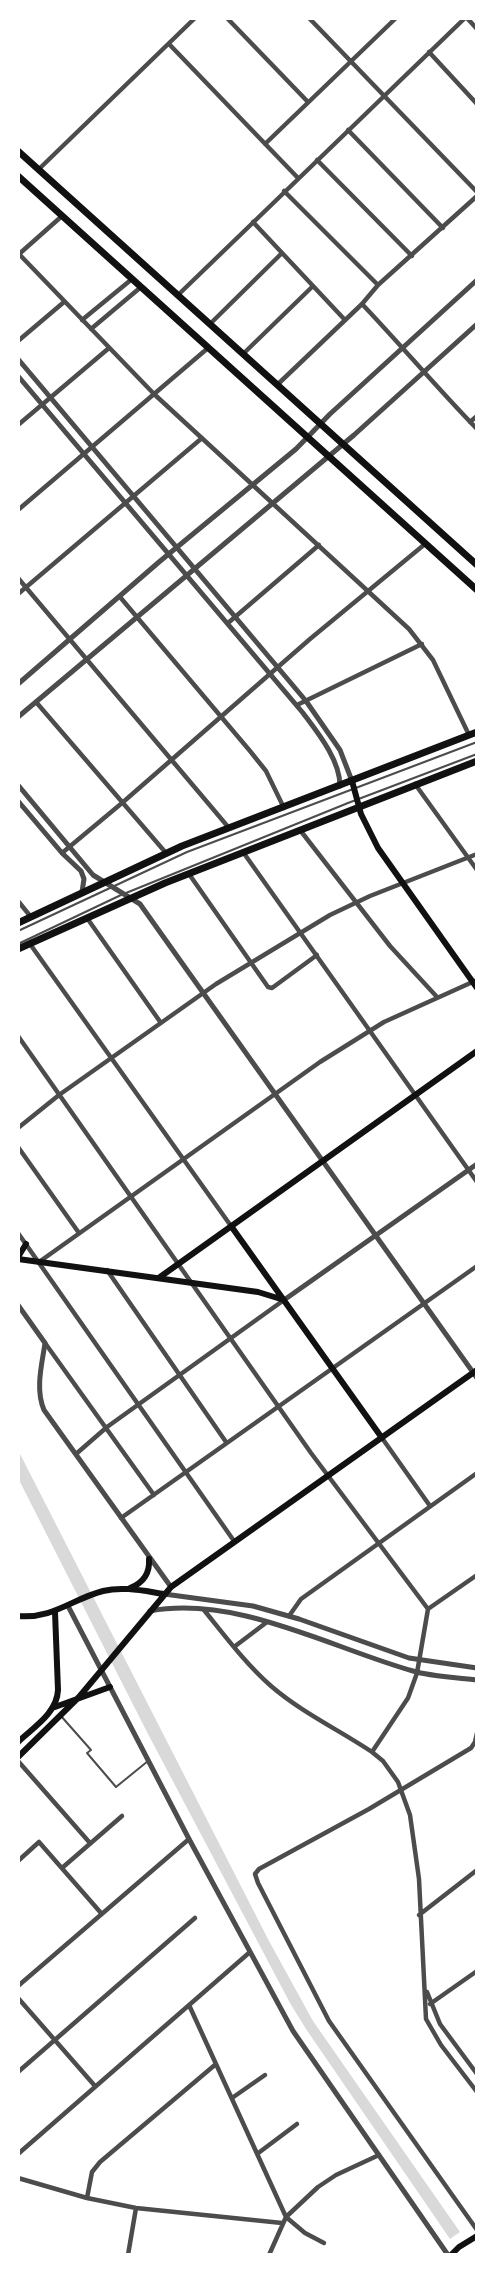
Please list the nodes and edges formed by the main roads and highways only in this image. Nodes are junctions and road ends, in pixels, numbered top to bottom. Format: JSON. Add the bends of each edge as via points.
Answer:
{"nodes":[{"id":1,"x":18,"y":150,"type":"edge"},
{"id":2,"x":18,"y":176,"type":"edge"},
{"id":3,"x":476,"y":562,"type":"edge"},
{"id":4,"x":477,"y":590,"type":"edge"},
{"id":5,"x":477,"y":732,"type":"edge"},
{"id":6,"x":477,"y":761,"type":"edge"},
{"id":7,"x":353,"y":785,"type":"junction"},
{"id":8,"x":358,"y":803,"type":"junction"},
{"id":9,"x":18,"y":923,"type":"edge"},
{"id":10,"x":18,"y":949,"type":"edge"},
{"id":11,"x":476,"y":984,"type":"edge"},
{"id":12,"x":477,"y":1051,"type":"edge"},
{"id":13,"x":231,"y":1226,"type":"junction"},
{"id":14,"x":26,"y":1244,"type":"road end"},
{"id":15,"x":18,"y":1258,"type":"edge"},
{"id":16,"x":160,"y":1277,"type":"junction"},
{"id":17,"x":284,"y":1300,"type":"junction"},
{"id":18,"x":476,"y":1373,"type":"edge"},
{"id":19,"x":382,"y":1438,"type":"junction"},
{"id":20,"x":149,"y":1559,"type":"road end"},
{"id":21,"x":129,"y":1589,"type":"junction"},
{"id":22,"x":164,"y":1594,"type":"junction"},
{"id":23,"x":55,"y":1612,"type":"junction"},
{"id":24,"x":18,"y":1616,"type":"edge"},
{"id":25,"x":110,"y":1687,"type":"road end"},
{"id":26,"x":79,"y":1697,"type":"junction"},
{"id":27,"x":55,"y":1707,"type":"junction"},
{"id":28,"x":19,"y":1738,"type":"edge"},
{"id":29,"x":18,"y":1759,"type":"edge"},
{"id":30,"x":477,"y":2236,"type":"edge"},
{"id":31,"x":449,"y":2255,"type":"edge"}],
"edges":[{"from":1,"to":3,"type":"main road"},
{"from":2,"to":4,"type":"main road"},
{"from":5,"to":7,"type":"main road"},
{"from":6,"to":8,"type":"main road"},
{"from":7,"to":8,"type":"main road"},
{"from":7,"to":9,"type":"main road","via":[[340,786],[166,853]]},
{"from":8,"to":10,"type":"main road","via":[[300,830],[128,896]]},
{"from":8,"to":11,"type":"main road","via":[[374,841]]},
{"from":12,"to":13,"type":"main road"},
{"from":13,"to":16,"type":"main road"},
{"from":13,"to":17,"type":"main road"},
{"from":14,"to":15,"type":"main road"},
{"from":15,"to":16,"type":"main road"},
{"from":16,"to":17,"type":"main road","via":[[258,1292]]},
{"from":17,"to":19,"type":"main road"},
{"from":18,"to":19,"type":"main road"},
{"from":19,"to":22,"type":"main road"},
{"from":20,"to":21,"type":"main road","via":[[146,1575]]},
{"from":21,"to":22,"type":"main road"},
{"from":21,"to":23,"type":"main road","via":[[95,1594]]},
{"from":22,"to":26,"type":"main road"},
{"from":23,"to":24,"type":"main road"},
{"from":23,"to":27,"type":"main road"},
{"from":25,"to":26,"type":"main road"},
{"from":26,"to":27,"type":"main road"},
{"from":26,"to":29,"type":"main road"},
{"from":27,"to":28,"type":"main road"},
{"from":30,"to":31,"type":"main road"}]}
